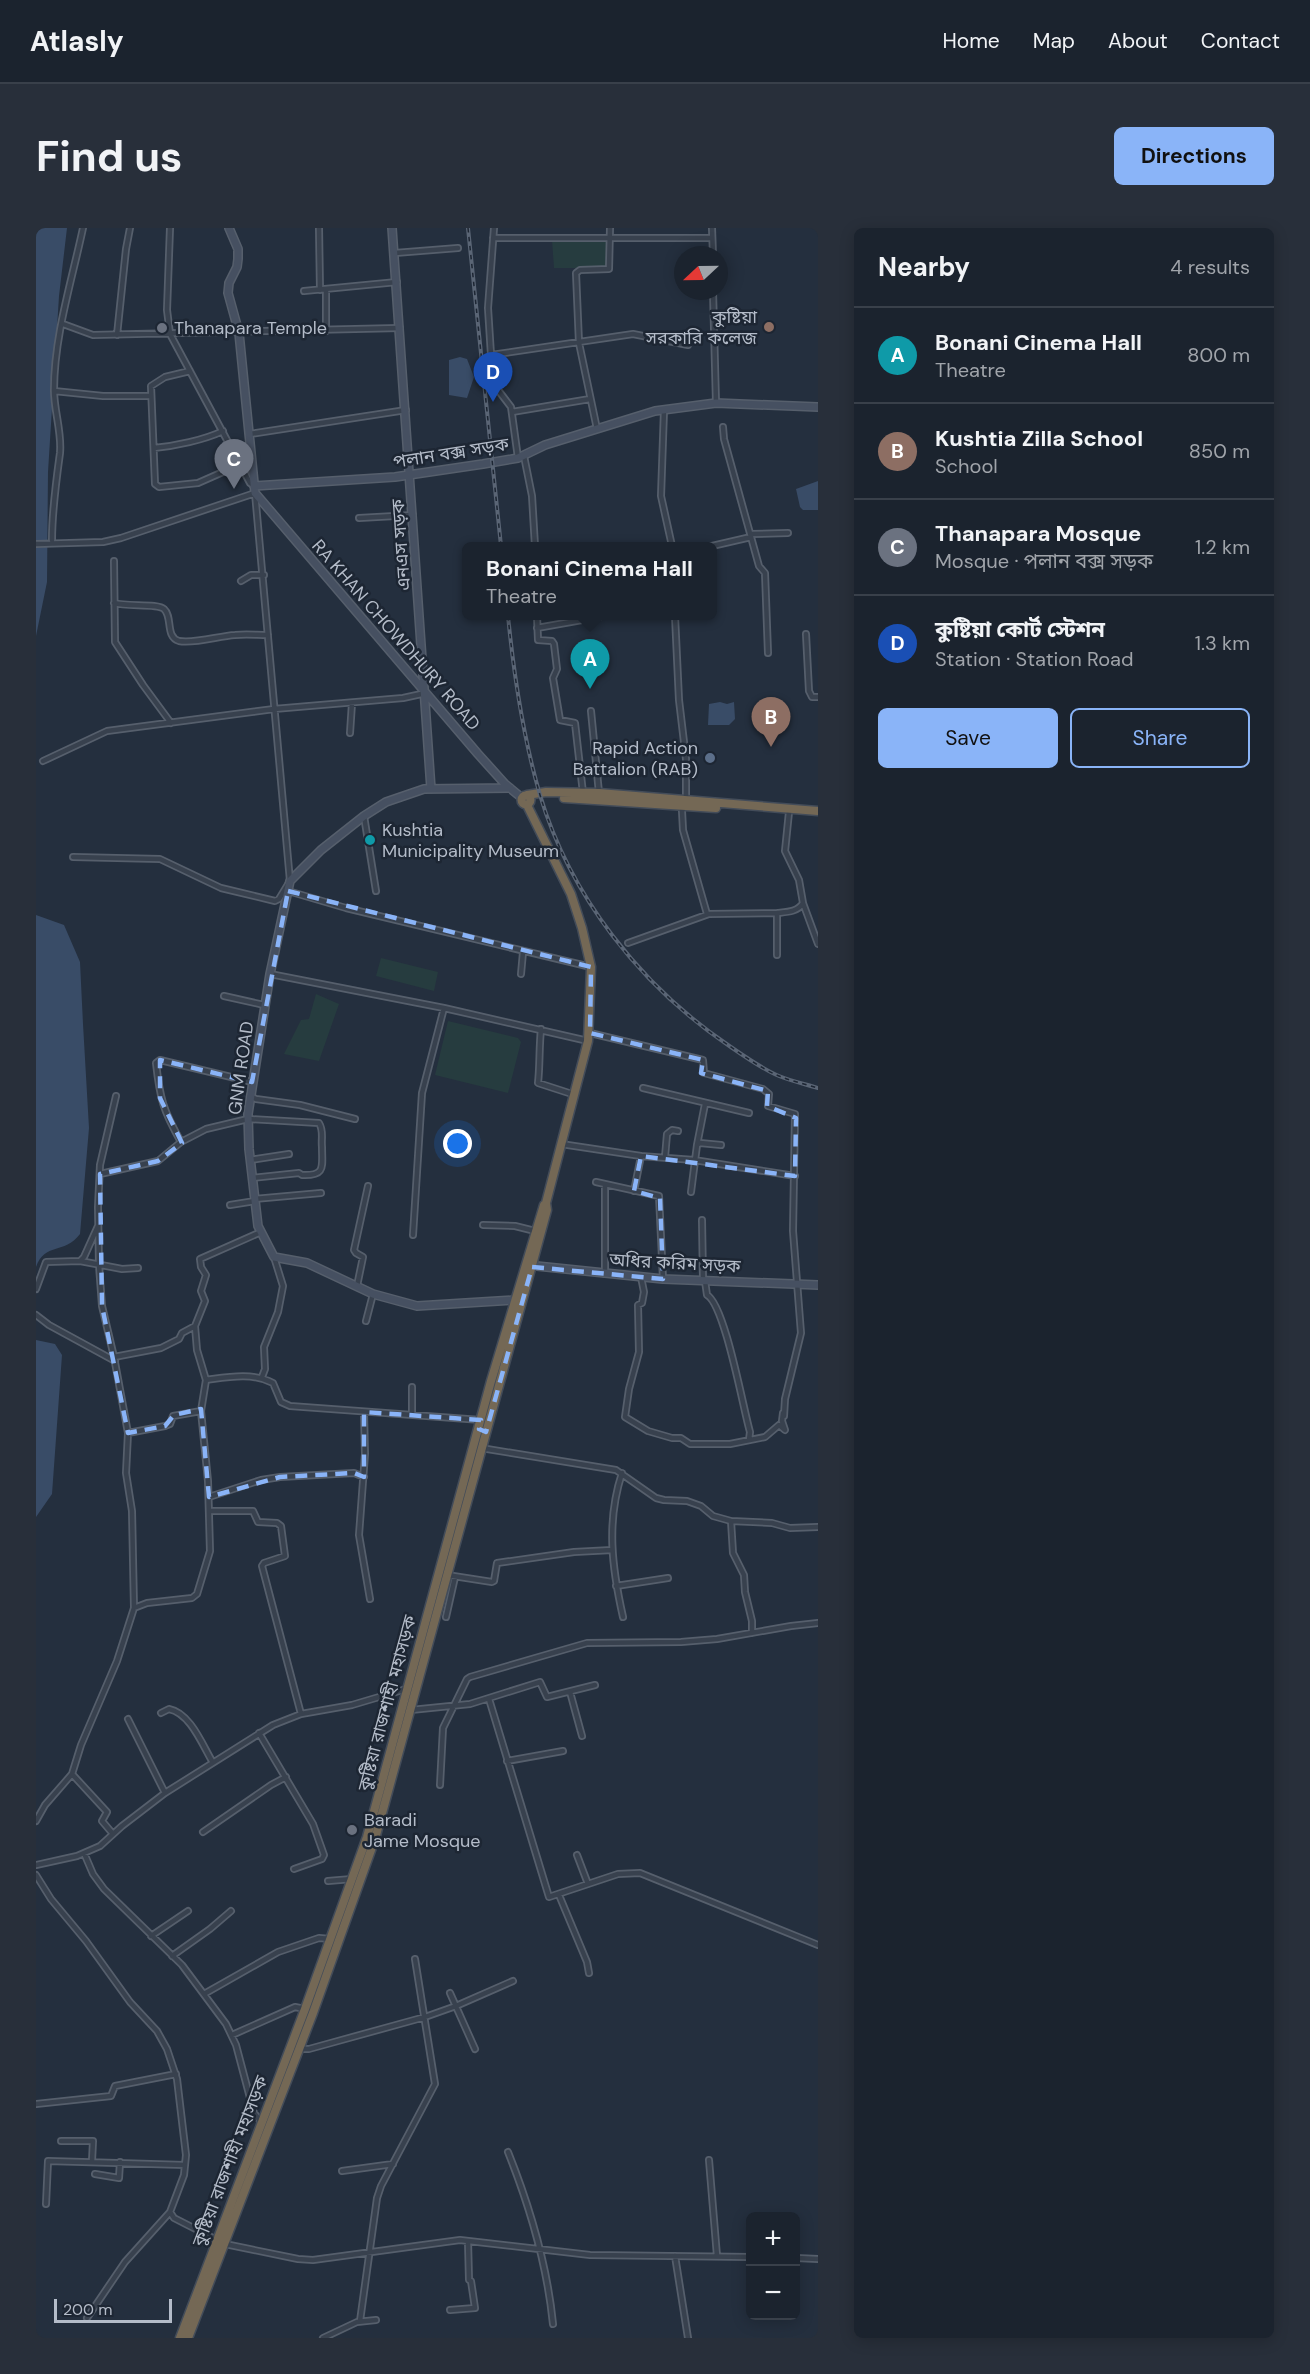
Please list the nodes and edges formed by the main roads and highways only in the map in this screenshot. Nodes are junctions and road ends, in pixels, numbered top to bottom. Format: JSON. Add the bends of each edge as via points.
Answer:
{"nodes":[{"id":1,"x":569,"y":795,"type":"junction"},
{"id":2,"x":620,"y":798,"type":"junction"},
{"id":3,"x":685,"y":803,"type":"junction"},
{"id":4,"x":818,"y":812,"type":"edge"},
{"id":5,"x":546,"y":1203,"type":"junction"},
{"id":6,"x":528,"y":1265,"type":"junction"},
{"id":7,"x":482,"y":1430,"type":"junction"},
{"id":8,"x":451,"y":1544,"type":"junction"},
{"id":9,"x":424,"y":1644,"type":"junction"},
{"id":10,"x":400,"y":1733,"type":"junction"},
{"id":11,"x":360,"y":1871,"type":"junction"},
{"id":12,"x":302,"y":2029,"type":"junction"},
{"id":13,"x":221,"y":2242,"type":"junction"},
{"id":14,"x":214,"y":2260,"type":"junction"},
{"id":15,"x":180,"y":2338,"type":"edge"},
{"id":16,"x":188,"y":2338,"type":"edge"}],
"edges":[{"from":1,"to":2,"type":"highway"},
{"from":1,"to":2,"type":"highway","via":[[599,793]]},
{"from":1,"to":5,"type":"highway","name":"কুষ্টিয়া রাজশাহী মহাসড়ক","via":[[526,800],[571,894],[591,967],[589,1037]]},
{"from":2,"to":3,"type":"highway"},
{"from":3,"to":4,"type":"highway"},
{"from":3,"to":4,"type":"highway"},
{"from":5,"to":6,"type":"highway","name":"কুষ্টিয়া রাজশাহী মহাসড়ক"},
{"from":5,"to":6,"type":"highway","name":"কুষ্টিয়া রাজশাহী মহাসড়ক"},
{"from":6,"to":7,"type":"highway","name":"কুষ্টিয়া রাজশাহী মহাসড়ক"},
{"from":6,"to":7,"type":"highway","name":"কুষ্টিয়া রাজশাহী মহাসড়ক","via":[[481,1419]]},
{"from":7,"to":8,"type":"highway","name":"কুষ্টিয়া রাজশাহী মহাসড়ক"},
{"from":7,"to":8,"type":"highway","name":"কুষ্টিয়া রাজশাহী মহাসড়ক","via":[[482,1448]]},
{"from":8,"to":9,"type":"highway","name":"কুষ্টিয়া রাজশাহী মহাসড়ক"},
{"from":8,"to":9,"type":"highway","name":"কুষ্টিয়া রাজশাহী মহাসড়ক","via":[[451,1576]]},
{"from":9,"to":10,"type":"highway","name":"কুষ্টিয়া রাজশাহী মহাসড়ক"},
{"from":9,"to":10,"type":"highway","name":"কুষ্টিয়া রাজশাহী মহাসড়ক","via":[[410,1710]]},
{"from":10,"to":11,"type":"highway","name":"কুষ্টিয়া রাজশাহী মহাসড়ক"},
{"from":11,"to":12,"type":"highway","name":"কুষ্টিয়া রাজশাহী মহাসড়ক"},
{"from":11,"to":12,"type":"highway","name":"কুষ্টিয়া রাজশাহী মহাসড়ক","via":[[353,1879],[305,2009]]},
{"from":12,"to":13,"type":"highway","name":"কুষ্টিয়া রাজশাহী মহাসড়ক","via":[[261,2122]]},
{"from":12,"to":13,"type":"highway","name":"কুষ্টিয়া রাজশাহী মহাসড়ক","via":[[298,2049]]},
{"from":13,"to":14,"type":"highway","name":"কুষ্টিয়া রাজশাহী মহাসড়ক"},
{"from":14,"to":15,"type":"highway","name":"কুষ্টিয়া রাজশাহী মহাসড়ক"},
{"from":14,"to":16,"type":"highway","name":"কুষ্টিয়া রাজশাহী মহাসড়ক"}]}
